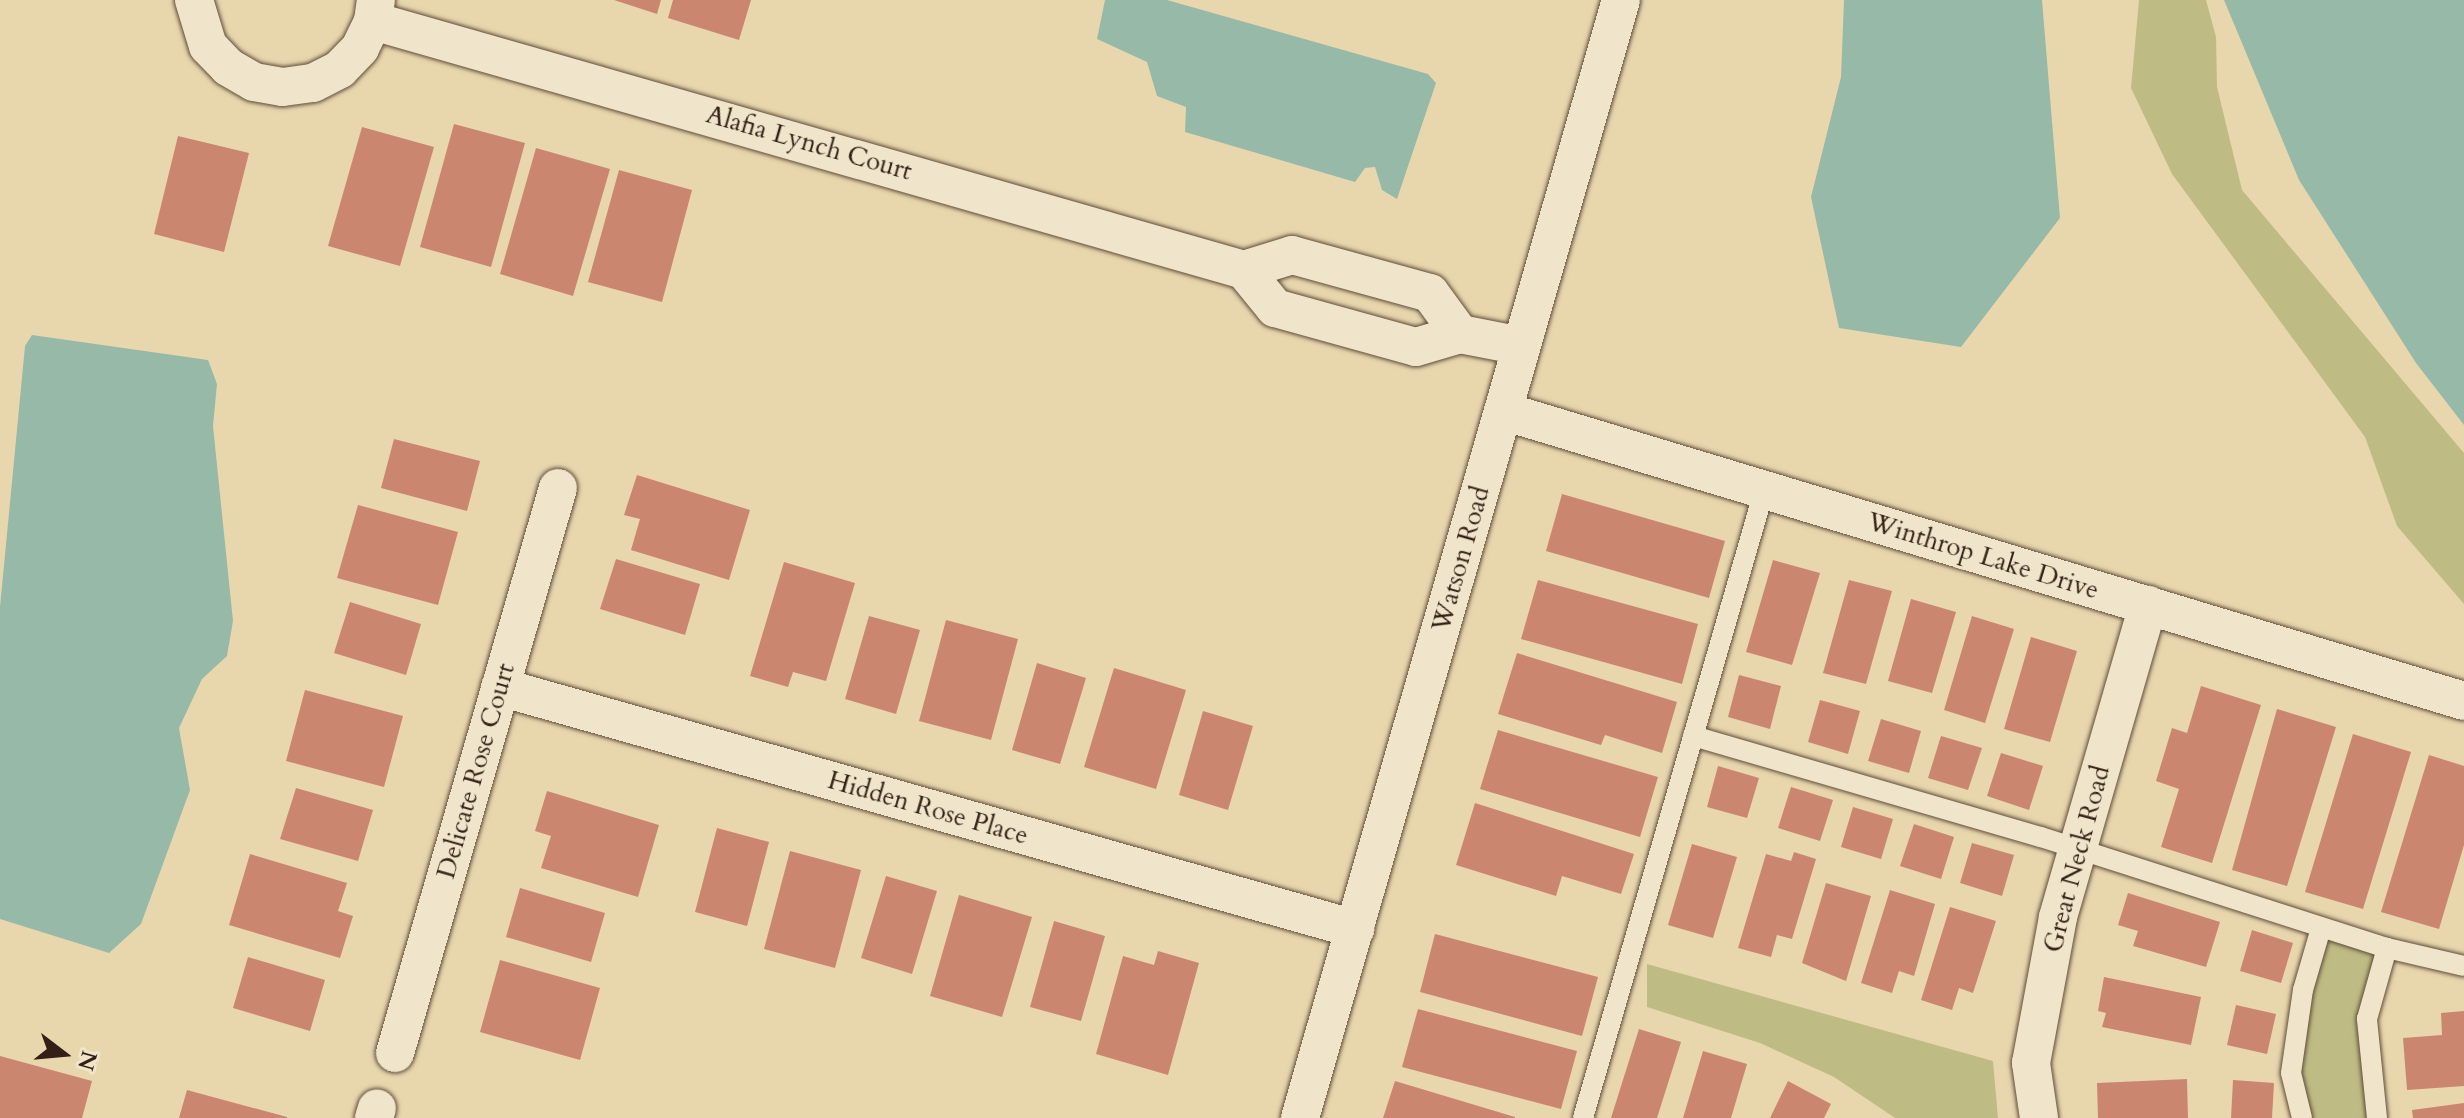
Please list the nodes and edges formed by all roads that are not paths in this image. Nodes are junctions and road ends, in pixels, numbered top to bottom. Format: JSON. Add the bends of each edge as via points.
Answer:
{"nodes":[{"id":1,"x":194,"y":0,"type":"edge"},
{"id":2,"x":1621,"y":0,"type":"edge"},
{"id":3,"x":375,"y":10,"type":"edge"},
{"id":4,"x":1244,"y":270,"type":"junction"},
{"id":5,"x":1460,"y":334,"type":"junction"},
{"id":6,"x":1516,"y":345,"type":"dead end"},
{"id":7,"x":1503,"y":411,"type":"junction"},
{"id":8,"x":558,"y":488,"type":"dead end"},
{"id":9,"x":1764,"y":491,"type":"junction"},
{"id":10,"x":2148,"y":605,"type":"junction"},
{"id":11,"x":500,"y":687,"type":"junction"},
{"id":12,"x":2464,"y":701,"type":"edge"},
{"id":13,"x":1693,"y":736,"type":"junction"},
{"id":14,"x":2077,"y":850,"type":"junction"},
{"id":15,"x":2321,"y":928,"type":"junction"},
{"id":16,"x":1355,"y":929,"type":"junction"},
{"id":17,"x":2387,"y":948,"type":"junction"},
{"id":18,"x":2464,"y":966,"type":"edge"},
{"id":19,"x":395,"y":1053,"type":"dead end"},
{"id":20,"x":1300,"y":1118,"type":"edge"},
{"id":21,"x":1583,"y":1118,"type":"edge"},
{"id":22,"x":2039,"y":1118,"type":"edge"},
{"id":23,"x":2302,"y":1118,"type":"edge"},
{"id":24,"x":2377,"y":1118,"type":"edge"}],
"edges":[{"from":1,"to":3,"type":"street","name":"Alafia Lynch Court","via":[[208,46],[228,67],[254,82],[283,87],[313,83],[340,69],[360,48]]},
{"from":2,"to":7,"type":"street","name":"Watson Road"},
{"from":3,"to":4,"type":"street","name":"Alafia Lynch Court"},
{"from":4,"to":5,"type":"street","via":[[1275,308],[1416,347]]},
{"from":4,"to":5,"type":"street","via":[[1292,255],[1430,293]]},
{"from":5,"to":6,"type":"street"},
{"from":7,"to":9,"type":"street","name":"Winthrop Lake Drive"},
{"from":7,"to":16,"type":"street","name":"Watson Road"},
{"from":8,"to":11,"type":"street","name":"Delicate Rose Court"},
{"from":9,"to":10,"type":"street","name":"Winthrop Lake Drive"},
{"from":9,"to":13,"type":"lane"},
{"from":10,"to":12,"type":"street","name":"Winthrop Lake Drive"},
{"from":10,"to":14,"type":"street","name":"Great Neck Road"},
{"from":11,"to":16,"type":"street","name":"Hidden Rose Place"},
{"from":11,"to":19,"type":"street","name":"Delicate Rose Court"},
{"from":13,"to":14,"type":"lane"},
{"from":13,"to":21,"type":"lane"},
{"from":14,"to":15,"type":"lane"},
{"from":14,"to":22,"type":"street","name":"Great Neck Road","via":[[2058,917],[2031,1063]]},
{"from":15,"to":17,"type":"lane"},
{"from":15,"to":23,"type":"lane","via":[[2303,990],[2291,1073]]},
{"from":16,"to":20,"type":"street","name":"Watson Road"},
{"from":17,"to":18,"type":"lane"},
{"from":17,"to":24,"type":"lane","via":[[2367,1019]]}]}
